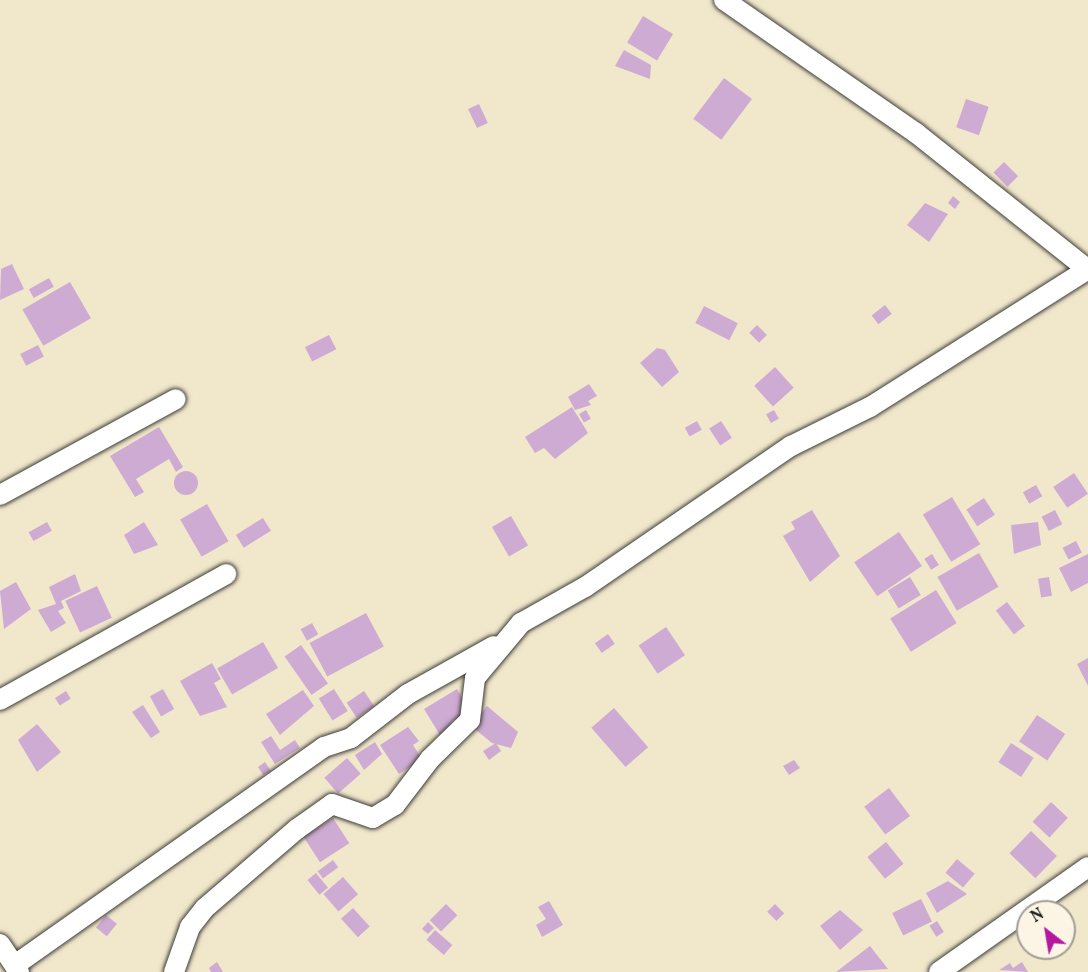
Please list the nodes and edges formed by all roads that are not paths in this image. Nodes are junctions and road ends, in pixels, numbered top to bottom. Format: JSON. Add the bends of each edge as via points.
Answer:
{"nodes":[{"id":1,"x":724,"y":0,"type":"edge"},
{"id":2,"x":1088,"y":269,"type":"edge"},
{"id":3,"x":176,"y":399,"type":"dead end"},
{"id":4,"x":0,"y":495,"type":"edge"},
{"id":5,"x":226,"y":574,"type":"dead end"},
{"id":6,"x":497,"y":645,"type":"junction"},
{"id":7,"x":0,"y":699,"type":"edge"},
{"id":8,"x":1088,"y":867,"type":"edge"},
{"id":9,"x":0,"y":945,"type":"edge"},
{"id":10,"x":17,"y":968,"type":"edge"},
{"id":11,"x":174,"y":972,"type":"edge"},
{"id":12,"x":939,"y":972,"type":"edge"}],
"edges":[{"from":1,"to":2,"type":"street","via":[[916,133]]},
{"from":2,"to":6,"type":"street","via":[[870,408],[791,446],[585,587],[521,623]]},
{"from":3,"to":4,"type":"street"},
{"from":5,"to":7,"type":"street"},
{"from":6,"to":10,"type":"street","via":[[408,694],[351,738],[324,747]]},
{"from":6,"to":11,"type":"street","via":[[475,678],[470,720],[430,759],[395,805],[373,818],[332,804],[297,829],[205,908],[190,927]]},
{"from":8,"to":12,"type":"street"},
{"from":9,"to":10,"type":"street"}]}
